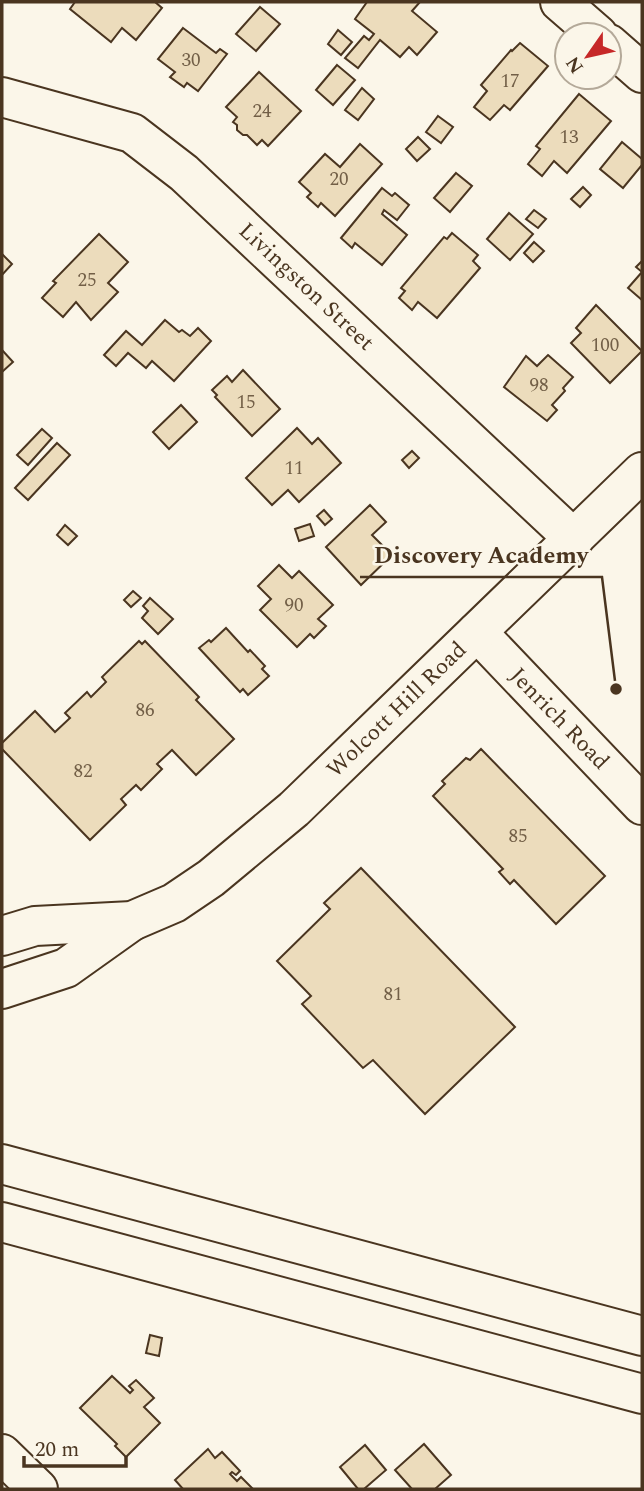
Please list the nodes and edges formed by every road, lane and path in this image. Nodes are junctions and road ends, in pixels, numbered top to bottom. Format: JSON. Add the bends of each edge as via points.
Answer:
{"nodes":[{"id":1,"x":560,"y":2,"type":"edge"},
{"id":2,"x":582,"y":21,"type":"edge"},
{"id":3,"x":623,"y":56,"type":"edge"},
{"id":4,"x":642,"y":73,"type":"edge"},
{"id":5,"x":2,"y":97,"type":"edge"},
{"id":6,"x":642,"y":472,"type":"edge"},
{"id":7,"x":574,"y":539,"type":"junction"},
{"id":8,"x":477,"y":632,"type":"junction"},
{"id":9,"x":642,"y":805,"type":"edge"},
{"id":10,"x":132,"y":921,"type":"junction"},
{"id":11,"x":2,"y":936,"type":"edge"},
{"id":12,"x":2,"y":989,"type":"edge"},
{"id":13,"x":2,"y":1164,"type":"edge"},
{"id":14,"x":2,"y":1222,"type":"edge"},
{"id":15,"x":642,"y":1336,"type":"edge"},
{"id":16,"x":642,"y":1394,"type":"edge"},
{"id":17,"x":2,"y":1454,"type":"edge"},
{"id":18,"x":38,"y":1489,"type":"edge"}],
"edges":[{"from":1,"to":2,"type":"main road"},
{"from":3,"to":4,"type":"main road"},
{"from":5,"to":7,"type":"main road","name":"Livingston Street","via":[[132,133],[184,173]]},
{"from":6,"to":7,"type":"main road","name":"Wolcott Hill Road"},
{"from":7,"to":8,"type":"main road","name":"Wolcott Hill Road"},
{"from":8,"to":9,"type":"main road","name":"Jenrich Road"},
{"from":8,"to":10,"type":"main road","name":"Wolcott Hill Road","via":[[252,846],[192,891]]},
{"from":10,"to":11,"type":"main road","name":"Wolcott Hill Road","via":[[35,926]]},
{"from":10,"to":12,"type":"main road","name":"Wolcott Hill Road","via":[[65,968]]},
{"from":13,"to":15,"type":"main road"},
{"from":14,"to":16,"type":"main road"},
{"from":17,"to":18,"type":"main road"}]}
